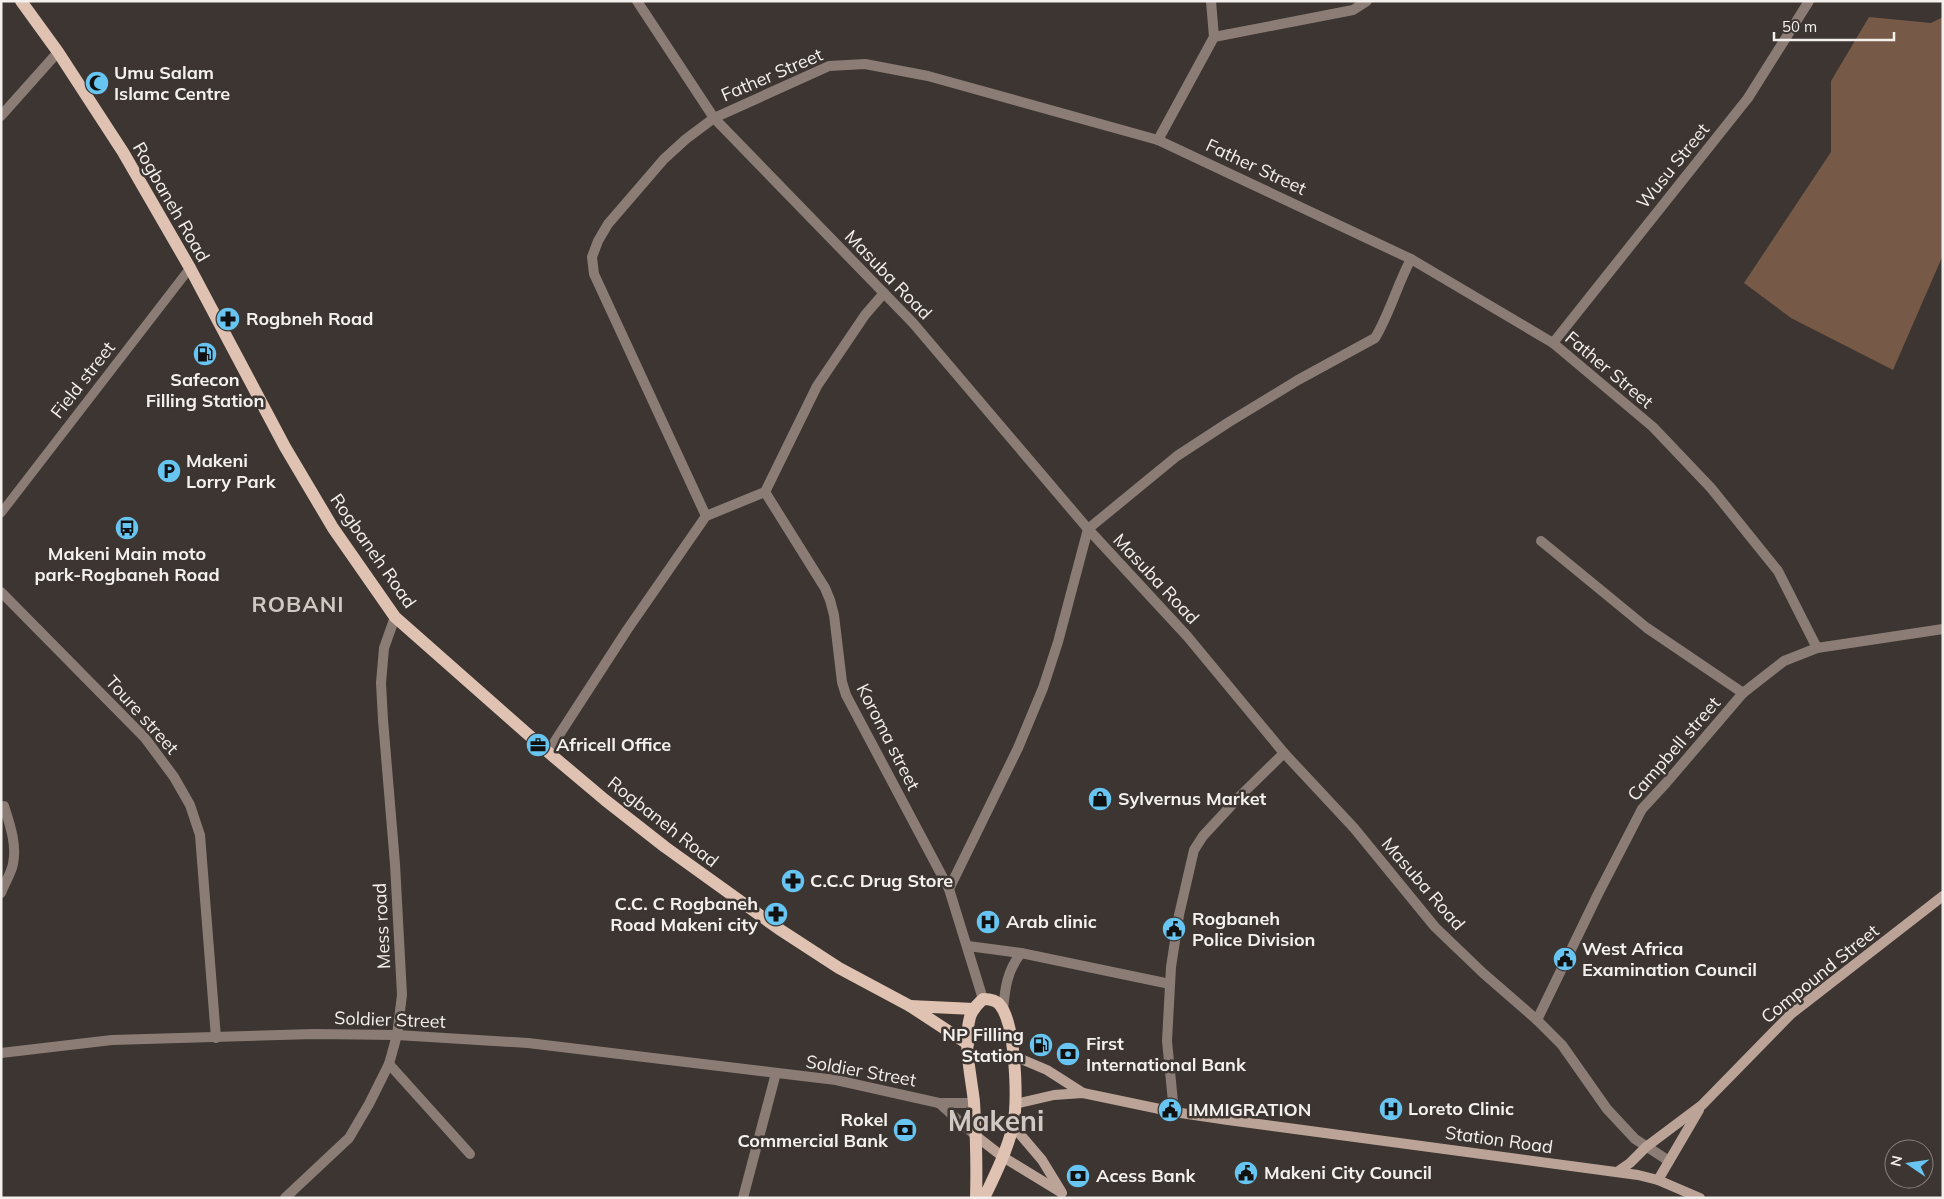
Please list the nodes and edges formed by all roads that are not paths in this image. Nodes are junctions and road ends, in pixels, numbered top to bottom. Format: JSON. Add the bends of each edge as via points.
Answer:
{"nodes":[{"id":1,"x":21,"y":1,"type":"edge"},
{"id":2,"x":637,"y":1,"type":"edge"},
{"id":3,"x":1211,"y":1,"type":"edge"},
{"id":4,"x":1367,"y":1,"type":"edge"},
{"id":5,"x":1809,"y":1,"type":"edge"},
{"id":6,"x":1214,"y":38,"type":"junction"},
{"id":7,"x":58,"y":52,"type":"junction"},
{"id":8,"x":1,"y":116,"type":"edge"},
{"id":9,"x":714,"y":118,"type":"junction"},
{"id":10,"x":1158,"y":140,"type":"junction"},
{"id":11,"x":1411,"y":259,"type":"junction"},
{"id":12,"x":190,"y":268,"type":"junction"},
{"id":13,"x":884,"y":293,"type":"junction"},
{"id":14,"x":1553,"y":343,"type":"junction"},
{"id":15,"x":765,"y":492,"type":"junction"},
{"id":16,"x":1,"y":513,"type":"edge"},
{"id":17,"x":706,"y":516,"type":"junction"},
{"id":18,"x":1088,"y":529,"type":"junction"},
{"id":19,"x":1541,"y":541,"type":"dead end"},
{"id":20,"x":1,"y":592,"type":"edge"},
{"id":21,"x":395,"y":617,"type":"junction"},
{"id":22,"x":1943,"y":629,"type":"edge"},
{"id":23,"x":1816,"y":648,"type":"junction"},
{"id":24,"x":1743,"y":694,"type":"junction"},
{"id":25,"x":548,"y":752,"type":"junction"},
{"id":26,"x":1284,"y":753,"type":"junction"},
{"id":27,"x":4,"y":806,"type":"dead end"},
{"id":28,"x":949,"y":889,"type":"junction"},
{"id":29,"x":1,"y":893,"type":"edge"},
{"id":30,"x":1943,"y":896,"type":"edge"},
{"id":31,"x":968,"y":946,"type":"junction"},
{"id":32,"x":1021,"y":953,"type":"junction"},
{"id":33,"x":1170,"y":984,"type":"junction"},
{"id":34,"x":983,"y":999,"type":"junction"},
{"id":35,"x":910,"y":1006,"type":"junction"},
{"id":36,"x":974,"y":1009,"type":"junction"},
{"id":37,"x":1003,"y":1010,"type":"junction"},
{"id":38,"x":1538,"y":1020,"type":"junction"},
{"id":39,"x":397,"y":1035,"type":"junction"},
{"id":40,"x":216,"y":1038,"type":"junction"},
{"id":41,"x":968,"y":1044,"type":"junction"},
{"id":42,"x":1,"y":1053,"type":"edge"},
{"id":43,"x":1014,"y":1056,"type":"junction"},
{"id":44,"x":389,"y":1064,"type":"junction"},
{"id":45,"x":776,"y":1073,"type":"junction"},
{"id":46,"x":1082,"y":1093,"type":"junction"},
{"id":47,"x":939,"y":1103,"type":"junction"},
{"id":48,"x":974,"y":1103,"type":"junction"},
{"id":49,"x":1015,"y":1104,"type":"junction"},
{"id":50,"x":1702,"y":1105,"type":"junction"},
{"id":51,"x":1174,"y":1112,"type":"junction"},
{"id":52,"x":1013,"y":1126,"type":"junction"},
{"id":53,"x":976,"y":1136,"type":"junction"},
{"id":54,"x":1646,"y":1147,"type":"junction"},
{"id":55,"x":470,"y":1154,"type":"dead end"},
{"id":56,"x":1002,"y":1157,"type":"junction"},
{"id":57,"x":1669,"y":1161,"type":"junction"},
{"id":58,"x":1617,"y":1172,"type":"junction"},
{"id":59,"x":1658,"y":1180,"type":"junction"},
{"id":60,"x":1064,"y":1195,"type":"edge"},
{"id":61,"x":285,"y":1198,"type":"edge"},
{"id":62,"x":743,"y":1198,"type":"edge"},
{"id":63,"x":976,"y":1198,"type":"edge"},
{"id":64,"x":984,"y":1198,"type":"edge"},
{"id":65,"x":1700,"y":1198,"type":"edge"}],
"edges":[{"from":1,"to":7,"type":"main road","name":"Rogbaneh Road"},
{"from":2,"to":9,"type":"street","name":"Masuba Road"},
{"from":3,"to":6,"type":"street"},
{"from":4,"to":6,"type":"street","via":[[1353,10]]},
{"from":5,"to":14,"type":"street","name":"Wusu Street","via":[[1748,98]]},
{"from":6,"to":10,"type":"street"},
{"from":7,"to":8,"type":"street"},
{"from":7,"to":12,"type":"main road","name":"Rogbaneh Road","via":[[123,152]]},
{"from":9,"to":10,"type":"street","name":"Father Street","via":[[829,66],[865,64],[928,76]]},
{"from":9,"to":13,"type":"street","name":"Masuba Road"},
{"from":9,"to":17,"type":"street","name":"Father Street","via":[[664,159],[608,224],[592,256],[594,274]]},
{"from":10,"to":11,"type":"street","name":"Father Street"},
{"from":11,"to":14,"type":"street","name":"Father Street"},
{"from":11,"to":18,"type":"street","via":[[1375,338],[1229,422],[1178,456]]},
{"from":12,"to":16,"type":"lane","name":"Field street"},
{"from":12,"to":21,"type":"main road","name":"Rogbaneh Road","via":[[285,447],[333,528]]},
{"from":13,"to":15,"type":"street","via":[[865,315],[817,386]]},
{"from":13,"to":18,"type":"street","name":"Masuba Road"},
{"from":14,"to":23,"type":"street","name":"Father Street","via":[[1653,427],[1711,488],[1778,571]]},
{"from":15,"to":17,"type":"street"},
{"from":15,"to":28,"type":"street","name":"Koroma street","via":[[825,588],[834,615],[846,695]]},
{"from":17,"to":25,"type":"street"},
{"from":18,"to":26,"type":"street","name":"Masuba Road","via":[[1187,636]]},
{"from":18,"to":28,"type":"street","via":[[1043,688],[1018,748]]},
{"from":19,"to":24,"type":"street","via":[[1647,628]]},
{"from":20,"to":40,"type":"street","name":"Toure street","via":[[145,738],[190,805],[200,834]]},
{"from":21,"to":25,"type":"main road","name":"Rogbaneh Road"},
{"from":21,"to":39,"type":"street","name":"Mess road","via":[[384,648],[381,683],[402,986]]},
{"from":22,"to":23,"type":"street","name":"Campbell street"},
{"from":23,"to":24,"type":"street","name":"Campbell street","via":[[1784,661]]},
{"from":24,"to":38,"type":"street","name":"Campbell street","via":[[1642,809]]},
{"from":25,"to":35,"type":"main road","name":"Rogbaneh Road","via":[[665,847],[779,929],[840,968]]},
{"from":26,"to":33,"type":"street","via":[[1197,843],[1179,915]]},
{"from":26,"to":38,"type":"street","name":"Masuba Road","via":[[1354,828],[1435,926]]},
{"from":27,"to":29,"type":"street","via":[[14,848],[13,865]]},
{"from":28,"to":31,"type":"street","name":"Koroma street"},
{"from":30,"to":50,"type":"main road","name":"Compound Street","via":[[1791,1014]]},
{"from":31,"to":32,"type":"street"},
{"from":31,"to":34,"type":"street","name":"Koroma street"},
{"from":32,"to":33,"type":"street"},
{"from":32,"to":37,"type":"street","via":[[1008,974]]},
{"from":33,"to":51,"type":"street","via":[[1167,1041]]},
{"from":34,"to":36,"type":"main road"},
{"from":34,"to":37,"type":"main road","via":[[995,1000]]},
{"from":35,"to":36,"type":"main road"},
{"from":35,"to":41,"type":"main road","name":"Rogbaneh Road"},
{"from":36,"to":41,"type":"main road","via":[[969,1019]]},
{"from":37,"to":43,"type":"main road"},
{"from":38,"to":54,"type":"street","name":"Masuba Road","via":[[1562,1046],[1607,1109]]},
{"from":39,"to":40,"type":"street","name":"Soldier Street"},
{"from":39,"to":44,"type":"street","name":"Mess road"},
{"from":39,"to":45,"type":"street","name":"Soldier Street","via":[[528,1043]]},
{"from":40,"to":42,"type":"street","name":"Soldier Street","via":[[112,1040]]},
{"from":41,"to":48,"type":"main road"},
{"from":43,"to":46,"type":"main road","name":"Station Road","via":[[1047,1070]]},
{"from":43,"to":49,"type":"main road"},
{"from":44,"to":55,"type":"street"},
{"from":44,"to":61,"type":"street","name":"Mess road","via":[[349,1138]]},
{"from":45,"to":47,"type":"street","name":"Soldier Street","via":[[836,1080]]},
{"from":45,"to":62,"type":"street"},
{"from":46,"to":49,"type":"main road","name":"Station Road","via":[[1054,1095]]},
{"from":46,"to":51,"type":"main road","name":"Station Road"},
{"from":47,"to":48,"type":"street","name":"Soldier Street"},
{"from":47,"to":53,"type":"street","name":"Soldier Street"},
{"from":48,"to":53,"type":"main road"},
{"from":49,"to":52,"type":"main road"},
{"from":50,"to":54,"type":"main road","name":"Compound Street"},
{"from":50,"to":57,"type":"main road","name":"Compound Street"},
{"from":51,"to":58,"type":"main road","name":"Station Road"},
{"from":52,"to":56,"type":"main road"},
{"from":52,"to":60,"type":"main road","via":[[1042,1160]]},
{"from":53,"to":56,"type":"main road"},
{"from":53,"to":63,"type":"main road"},
{"from":54,"to":57,"type":"street","name":"Masuba Road"},
{"from":54,"to":58,"type":"main road","name":"Compound Street"},
{"from":56,"to":60,"type":"main road"},
{"from":56,"to":64,"type":"main road"},
{"from":57,"to":59,"type":"main road","name":"Compound Street"},
{"from":58,"to":59,"type":"main road","name":"Station Road"},
{"from":59,"to":65,"type":"main road","name":"Station Road"}]}
